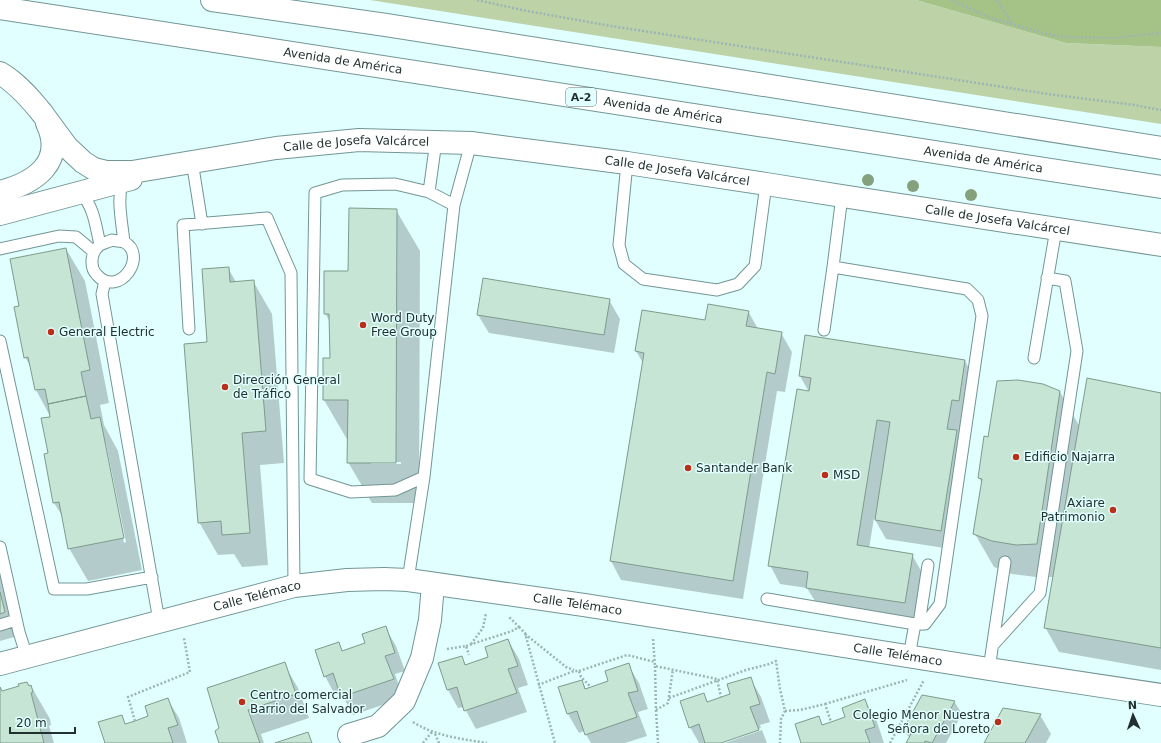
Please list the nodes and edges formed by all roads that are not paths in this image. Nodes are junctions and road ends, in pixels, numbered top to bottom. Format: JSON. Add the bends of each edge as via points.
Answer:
{"nodes":[{"id":1,"x":212,"y":0,"type":"edge"},
{"id":2,"x":313,"y":0,"type":"edge"},
{"id":3,"x":0,"y":8,"type":"edge"},
{"id":4,"x":386,"y":25,"type":"junction"},
{"id":5,"x":0,"y":73,"type":"edge"},
{"id":6,"x":42,"y":113,"type":"junction"},
{"id":7,"x":436,"y":141,"type":"junction"},
{"id":8,"x":471,"y":143,"type":"junction"},
{"id":9,"x":1161,"y":148,"type":"edge"},
{"id":10,"x":192,"y":161,"type":"junction"},
{"id":11,"x":628,"y":163,"type":"junction"},
{"id":12,"x":122,"y":182,"type":"junction"},
{"id":13,"x":766,"y":184,"type":"junction"},
{"id":14,"x":1161,"y":187,"type":"edge"},
{"id":15,"x":0,"y":192,"type":"edge"},
{"id":16,"x":429,"y":192,"type":"junction"},
{"id":17,"x":81,"y":193,"type":"junction"},
{"id":18,"x":842,"y":196,"type":"junction"},
{"id":19,"x":454,"y":205,"type":"junction"},
{"id":20,"x":0,"y":214,"type":"edge"},
{"id":21,"x":202,"y":224,"type":"junction"},
{"id":22,"x":1056,"y":229,"type":"junction"},
{"id":23,"x":124,"y":242,"type":"junction"},
{"id":24,"x":1161,"y":245,"type":"edge"},
{"id":25,"x":97,"y":248,"type":"junction"},
{"id":26,"x":0,"y":249,"type":"edge"},
{"id":27,"x":833,"y":267,"type":"junction"},
{"id":28,"x":1047,"y":278,"type":"junction"},
{"id":29,"x":105,"y":281,"type":"junction"},
{"id":30,"x":189,"y":329,"type":"dead end"},
{"id":31,"x":824,"y":330,"type":"dead end"},
{"id":32,"x":0,"y":341,"type":"edge"},
{"id":33,"x":1034,"y":358,"type":"dead end"},
{"id":34,"x":424,"y":477,"type":"junction"},
{"id":35,"x":0,"y":547,"type":"edge"},
{"id":36,"x":1005,"y":562,"type":"dead end"},
{"id":37,"x":928,"y":565,"type":"dead end"},
{"id":38,"x":152,"y":577,"type":"junction"},
{"id":39,"x":408,"y":580,"type":"junction"},
{"id":40,"x":433,"y":584,"type":"junction"},
{"id":41,"x":294,"y":586,"type":"junction"},
{"id":42,"x":768,"y":599,"type":"dead end"},
{"id":43,"x":170,"y":619,"type":"junction"},
{"id":44,"x":16,"y":620,"type":"junction"},
{"id":45,"x":917,"y":624,"type":"junction"},
{"id":46,"x":0,"y":625,"type":"edge"},
{"id":47,"x":993,"y":645,"type":"junction"},
{"id":48,"x":909,"y":656,"type":"junction"},
{"id":49,"x":27,"y":657,"type":"junction"},
{"id":50,"x":0,"y":664,"type":"edge"},
{"id":51,"x":989,"y":669,"type":"junction"},
{"id":52,"x":1161,"y":695,"type":"edge"},
{"id":53,"x":349,"y":735,"type":"dead end"}],
"edges":[{"from":1,"to":4,"type":"main road"},
{"from":2,"to":4,"type":"main road"},
{"from":3,"to":14,"type":"main road","name":"Avenida de América","number":"A-2"},
{"from":4,"to":9,"type":"main road"},
{"from":5,"to":6,"type":"main road","via":[[11,80]]},
{"from":6,"to":10,"type":"main road","name":"Calle de Josefa Valcárcel","via":[[67,146],[94,169],[125,172]]},
{"from":6,"to":15,"type":"main road","via":[[52,140],[50,162],[34,179]]},
{"from":7,"to":8,"type":"main road","name":"Calle de Josefa Valcárcel"},
{"from":7,"to":10,"type":"main road","name":"Calle de Josefa Valcárcel","via":[[359,140],[276,148]]},
{"from":7,"to":16,"type":"lane"},
{"from":8,"to":11,"type":"main road","name":"Calle de Josefa Valcárcel"},
{"from":8,"to":19,"type":"lane"},
{"from":10,"to":12,"type":"main road","name":"Calle de Josefa Valcárcel"},
{"from":10,"to":21,"type":"lane"},
{"from":11,"to":13,"type":"main road","name":"Calle de Josefa Valcárcel"},
{"from":11,"to":13,"type":"lane","via":[[619,245],[624,264],[643,279],[717,290],[738,284],[755,266]]},
{"from":12,"to":17,"type":"main road","name":"Calle de Josefa Valcárcel"},
{"from":12,"to":23,"type":"lane","via":[[120,200]]},
{"from":13,"to":18,"type":"main road","name":"Calle de Josefa Valcárcel"},
{"from":16,"to":19,"type":"lane"},
{"from":16,"to":34,"type":"lane","via":[[387,184],[342,185],[315,194],[310,479],[351,492],[395,490]]},
{"from":17,"to":20,"type":"main road","name":"Calle de Josefa Valcárcel"},
{"from":17,"to":25,"type":"lane","via":[[94,215]]},
{"from":18,"to":22,"type":"main road","name":"Calle de Josefa Valcárcel"},
{"from":18,"to":27,"type":"lane"},
{"from":19,"to":34,"type":"lane"},
{"from":21,"to":30,"type":"lane","via":[[183,225]]},
{"from":21,"to":41,"type":"lane","via":[[267,218],[290,274]]},
{"from":22,"to":24,"type":"main road","name":"Calle de Josefa Valcárcel"},
{"from":22,"to":28,"type":"lane"},
{"from":23,"to":25,"type":"lane","via":[[112,240]]},
{"from":23,"to":29,"type":"lane","via":[[131,249],[131,270],[117,281]]},
{"from":25,"to":26,"type":"lane","via":[[76,237],[59,236]]},
{"from":25,"to":29,"type":"lane","via":[[92,263],[96,274]]},
{"from":27,"to":31,"type":"lane"},
{"from":27,"to":45,"type":"lane","via":[[967,289],[978,300],[982,316],[940,604],[925,624]]},
{"from":28,"to":33,"type":"lane"},
{"from":28,"to":47,"type":"lane","via":[[1065,281],[1077,351],[1040,593]]},
{"from":29,"to":38,"type":"lane","via":[[102,294]]},
{"from":32,"to":38,"type":"lane","via":[[54,589],[87,589]]},
{"from":34,"to":39,"type":"lane"},
{"from":35,"to":44,"type":"lane"},
{"from":36,"to":47,"type":"lane"},
{"from":37,"to":45,"type":"lane"},
{"from":38,"to":43,"type":"lane"},
{"from":39,"to":40,"type":"main road","name":"Calle Telémaco"},
{"from":39,"to":41,"type":"main road","name":"Calle Telémaco","via":[[348,580]]},
{"from":40,"to":48,"type":"main road","name":"Calle Telémaco"},
{"from":40,"to":53,"type":"main road","via":[[430,620],[423,653],[404,701],[378,726]]},
{"from":41,"to":43,"type":"main road","name":"Calle Telémaco"},
{"from":42,"to":45,"type":"lane"},
{"from":43,"to":49,"type":"main road","name":"Calle Telémaco"},
{"from":44,"to":46,"type":"lane"},
{"from":44,"to":49,"type":"lane"},
{"from":45,"to":48,"type":"lane"},
{"from":47,"to":51,"type":"lane"},
{"from":48,"to":51,"type":"main road","name":"Calle Telémaco"},
{"from":49,"to":50,"type":"main road","name":"Calle Telémaco"},
{"from":51,"to":52,"type":"main road","name":"Calle Telémaco"}]}
